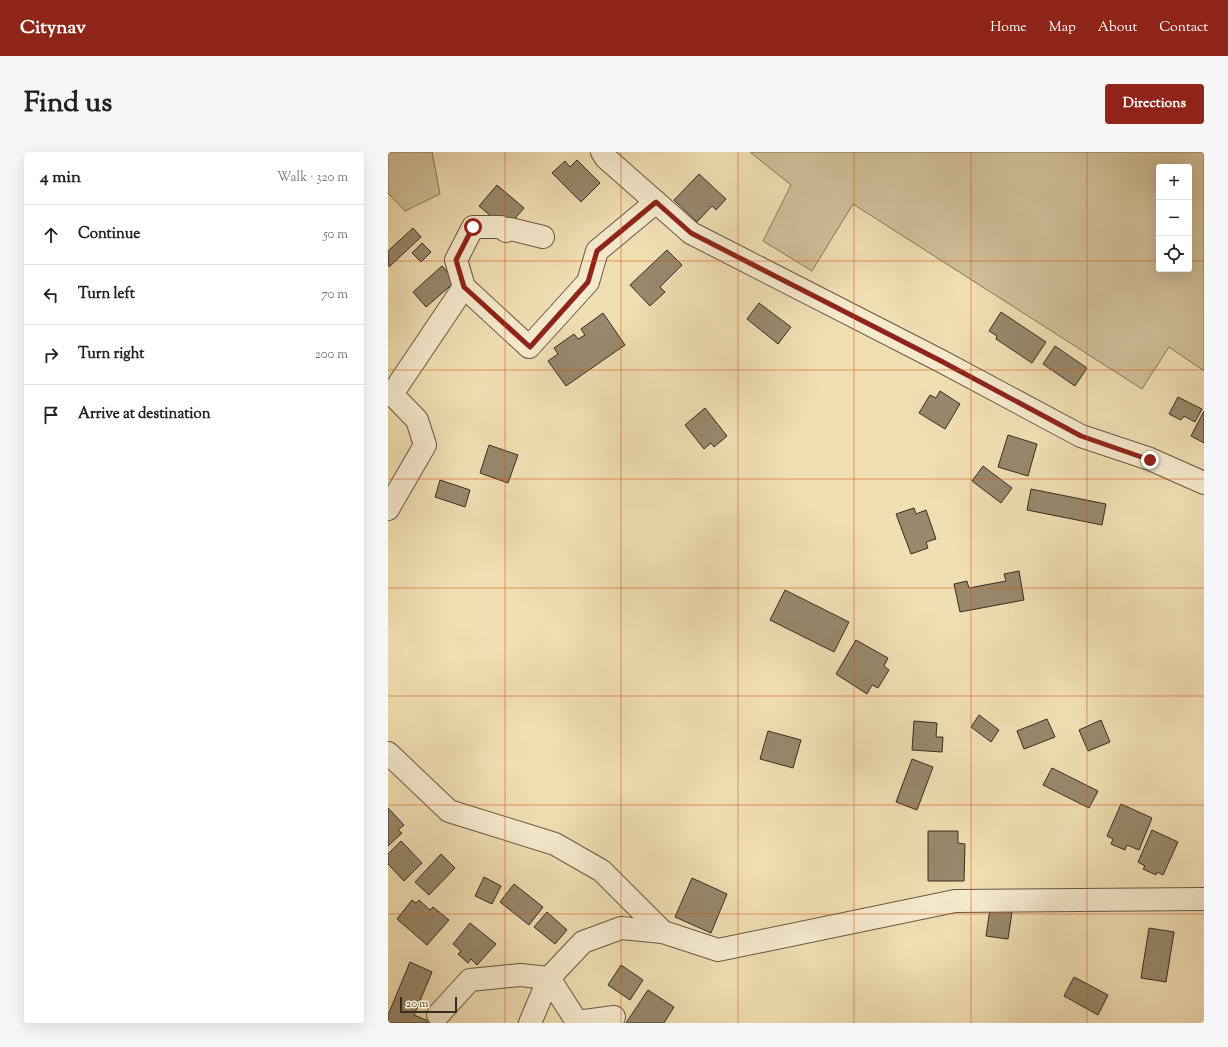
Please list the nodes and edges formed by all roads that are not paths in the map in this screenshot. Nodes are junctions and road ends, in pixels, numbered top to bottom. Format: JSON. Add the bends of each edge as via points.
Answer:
{"nodes":[{"id":1,"x":602,"y":152,"type":"edge"},
{"id":2,"x":656,"y":202,"type":"junction"},
{"id":3,"x":543,"y":237,"type":"dead end"},
{"id":4,"x":464,"y":287,"type":"junction"},
{"id":5,"x":1204,"y":483,"type":"edge"},
{"id":6,"x":388,"y":509,"type":"edge"},
{"id":7,"x":388,"y":754,"type":"edge"},
{"id":8,"x":1204,"y":899,"type":"edge"},
{"id":9,"x":663,"y":932,"type":"junction"},
{"id":10,"x":549,"y":978,"type":"junction"},
{"id":11,"x":438,"y":1015,"type":"dead end"},
{"id":12,"x":614,"y":1017,"type":"dead end"},
{"id":13,"x":530,"y":1023,"type":"edge"}],
"edges":[{"from":1,"to":2,"type":"street"},
{"from":2,"to":4,"type":"street","via":[[597,251],[588,282],[530,347]]},
{"from":2,"to":5,"type":"street","via":[[691,233],[1081,436],[1150,460]]},
{"from":3,"to":4,"type":"street","via":[[506,231],[501,227],[473,227],[456,260]]},
{"from":4,"to":6,"type":"street","via":[[392,394],[417,420],[425,445]]},
{"from":7,"to":9,"type":"street","via":[[449,811],[555,844],[602,871]]},
{"from":8,"to":9,"type":"street","via":[[955,901],[718,950]]},
{"from":9,"to":10,"type":"street","via":[[621,928],[583,942]]},
{"from":10,"to":11,"type":"street","via":[[520,975],[470,980]]},
{"from":10,"to":12,"type":"street","via":[[577,1022]]},
{"from":10,"to":13,"type":"street"}]}
